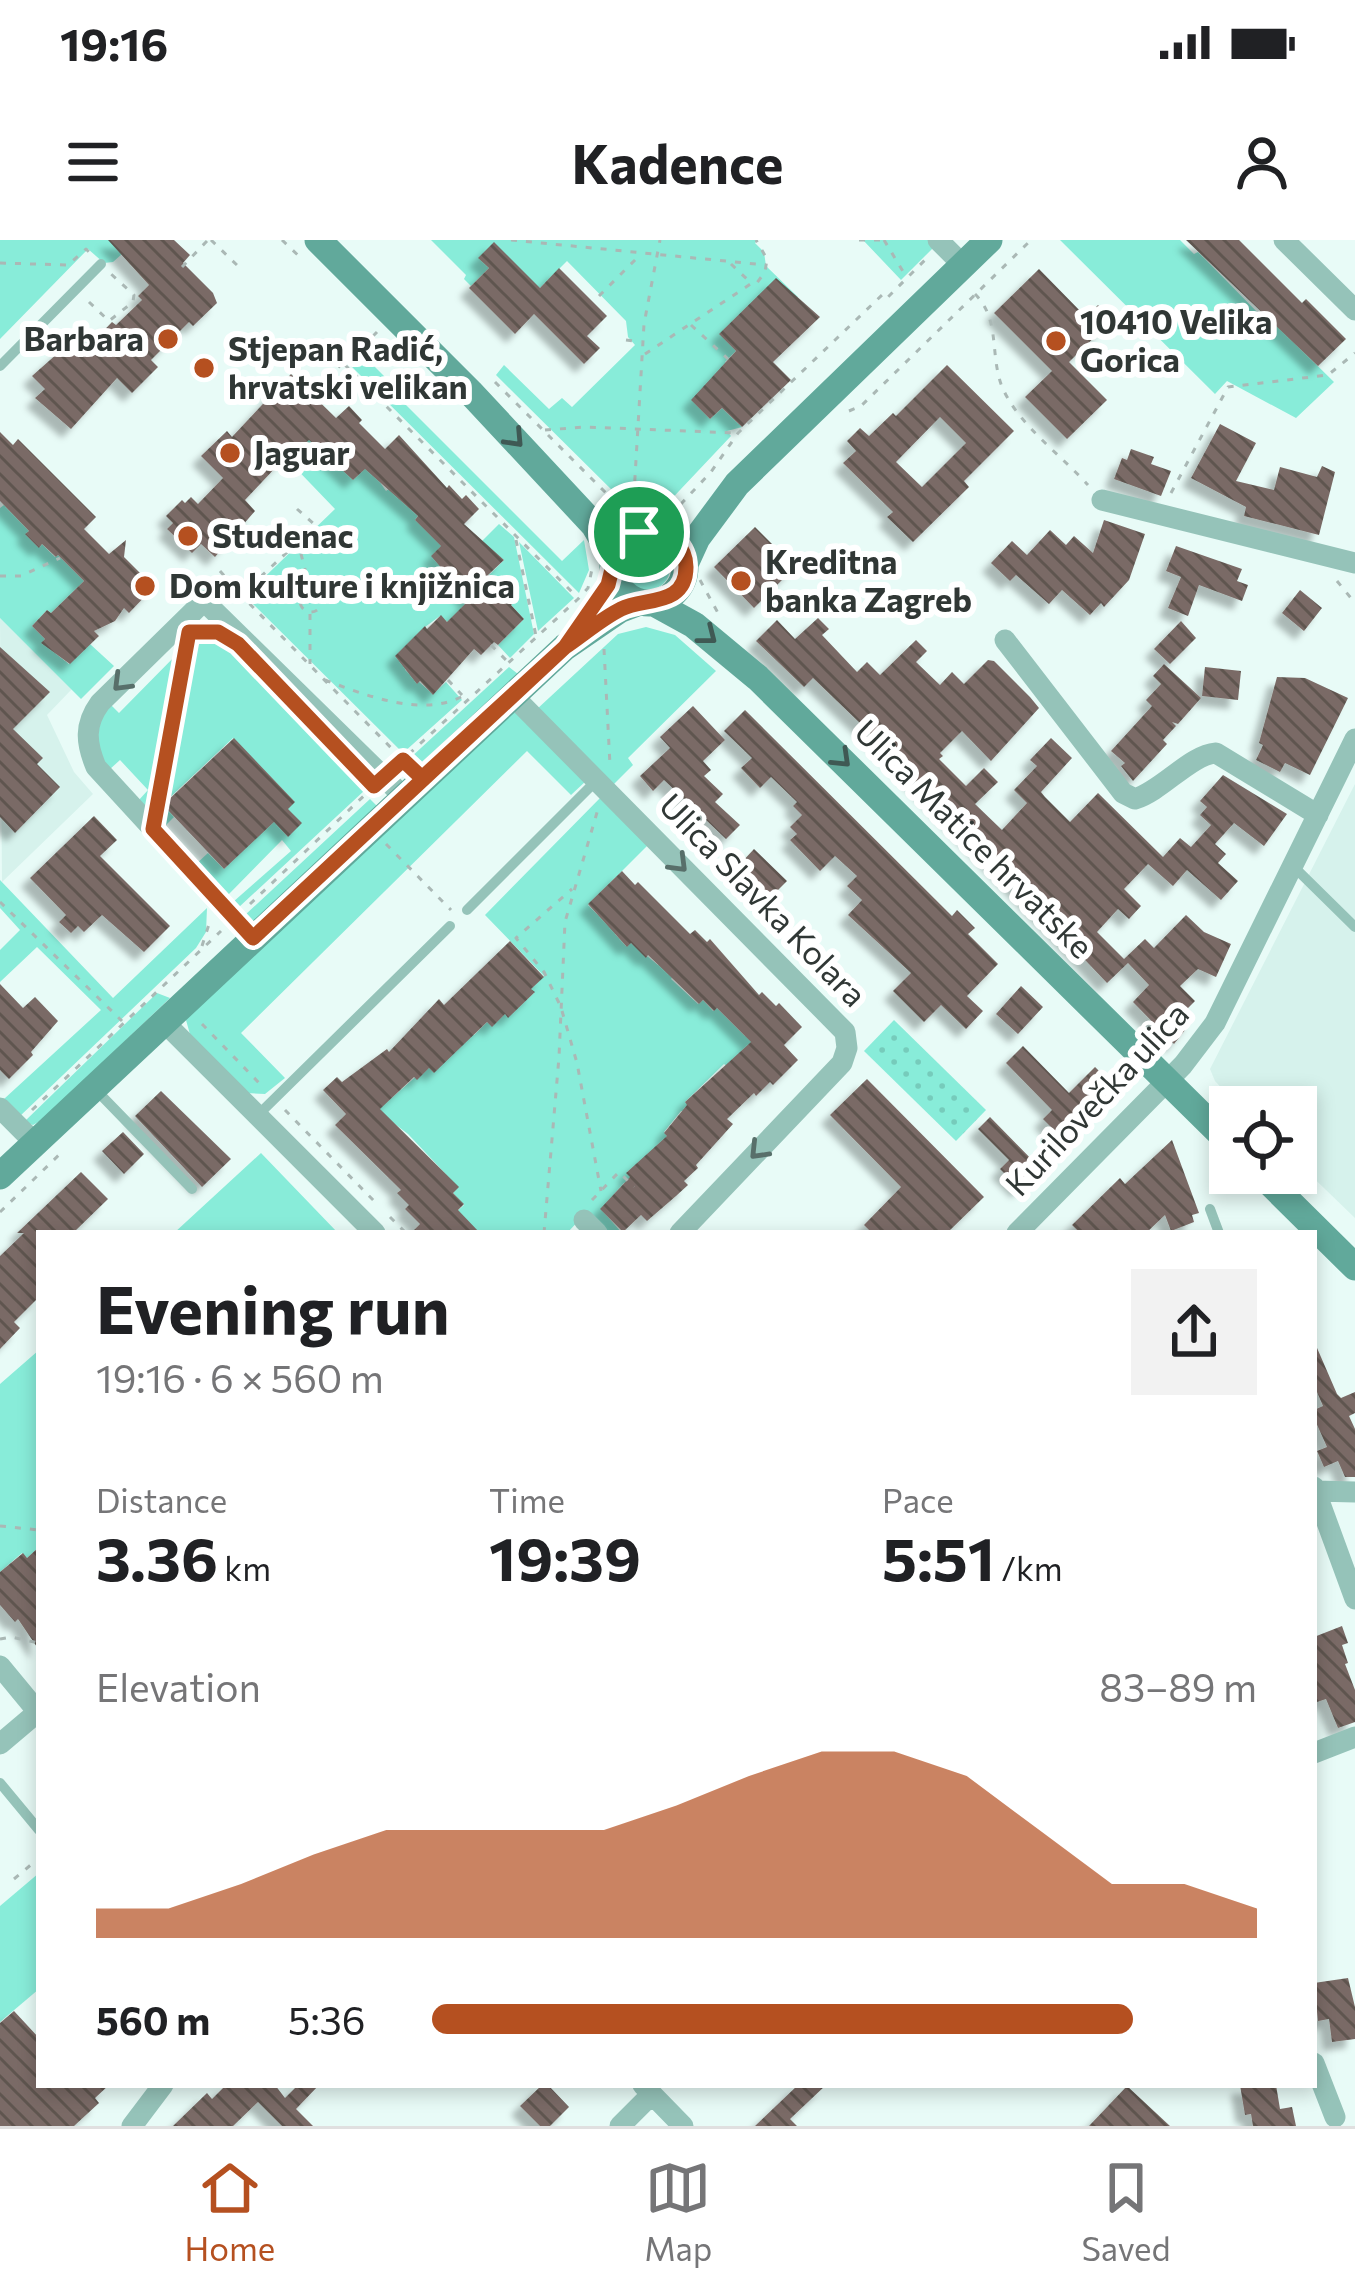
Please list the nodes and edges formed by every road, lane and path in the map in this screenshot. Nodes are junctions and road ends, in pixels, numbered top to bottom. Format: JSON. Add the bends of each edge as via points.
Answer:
{"nodes":[{"id":1,"x":210,"y":240,"type":"edge"},
{"id":2,"x":318,"y":240,"type":"edge"},
{"id":3,"x":511,"y":240,"type":"edge"},
{"id":4,"x":660,"y":240,"type":"edge"},
{"id":5,"x":756,"y":240,"type":"edge"},
{"id":6,"x":886,"y":240,"type":"edge"},
{"id":7,"x":989,"y":240,"type":"edge"},
{"id":8,"x":1030,"y":240,"type":"edge"},
{"id":9,"x":1284,"y":240,"type":"edge"},
{"id":10,"x":857,"y":242,"type":"edge"},
{"id":11,"x":940,"y":242,"type":"edge"},
{"id":12,"x":642,"y":254,"type":"junction"},
{"id":13,"x":657,"y":255,"type":"junction"},
{"id":14,"x":728,"y":262,"type":"junction"},
{"id":15,"x":0,"y":263,"type":"edge"},
{"id":16,"x":101,"y":264,"type":"joint"},
{"id":17,"x":766,"y":266,"type":"junction"},
{"id":18,"x":963,"y":266,"type":"junction"},
{"id":19,"x":182,"y":267,"type":"dead end"},
{"id":20,"x":239,"y":268,"type":"dead end"},
{"id":21,"x":112,"y":276,"type":"dead end"},
{"id":22,"x":908,"y":278,"type":"junction"},
{"id":23,"x":752,"y":283,"type":"junction"},
{"id":24,"x":974,"y":293,"type":"junction"},
{"id":25,"x":599,"y":296,"type":"dead end"},
{"id":26,"x":87,"y":301,"type":"dead end"},
{"id":27,"x":1355,"y":310,"type":"edge"},
{"id":28,"x":690,"y":323,"type":"junction"},
{"id":29,"x":378,"y":331,"type":"dead end"},
{"id":30,"x":48,"y":339,"type":"dead end"},
{"id":31,"x":626,"y":340,"type":"dead end"},
{"id":32,"x":642,"y":342,"type":"junction"},
{"id":33,"x":58,"y":350,"type":"dead end"},
{"id":34,"x":325,"y":353,"type":"dead end"},
{"id":35,"x":1355,"y":353,"type":"edge"},
{"id":36,"x":642,"y":356,"type":"junction"},
{"id":37,"x":728,"y":359,"type":"dead end"},
{"id":38,"x":345,"y":364,"type":"junction"},
{"id":39,"x":0,"y":366,"type":"edge"},
{"id":40,"x":838,"y":415,"type":"dead end"},
{"id":41,"x":637,"y":428,"type":"junction"},
{"id":42,"x":543,"y":430,"type":"dead end"},
{"id":43,"x":737,"y":433,"type":"junction"},
{"id":44,"x":565,"y":452,"type":"dead end"},
{"id":45,"x":724,"y":478,"type":"junction"},
{"id":46,"x":1102,"y":500,"type":"joint"},
{"id":47,"x":297,"y":509,"type":"dead end"},
{"id":48,"x":633,"y":511,"type":"junction"},
{"id":49,"x":1159,"y":516,"type":"junction"},
{"id":50,"x":663,"y":533,"type":"junction"},
{"id":51,"x":514,"y":535,"type":"junction"},
{"id":52,"x":298,"y":542,"type":"junction"},
{"id":53,"x":61,"y":558,"type":"dead end"},
{"id":54,"x":1355,"y":562,"type":"edge"},
{"id":55,"x":607,"y":564,"type":"junction"},
{"id":56,"x":693,"y":569,"type":"junction"},
{"id":57,"x":220,"y":572,"type":"dead end"},
{"id":58,"x":1327,"y":572,"type":"dead end"},
{"id":59,"x":0,"y":576,"type":"edge"},
{"id":60,"x":310,"y":590,"type":"junction"},
{"id":61,"x":241,"y":595,"type":"junction"},
{"id":62,"x":578,"y":598,"type":"junction"},
{"id":63,"x":300,"y":600,"type":"junction"},
{"id":64,"x":647,"y":603,"type":"junction"},
{"id":65,"x":1355,"y":603,"type":"edge"},
{"id":66,"x":310,"y":612,"type":"junction"},
{"id":67,"x":725,"y":620,"type":"dead end"},
{"id":68,"x":188,"y":633,"type":"dead end"},
{"id":69,"x":537,"y":638,"type":"junction"},
{"id":70,"x":556,"y":638,"type":"junction"},
{"id":71,"x":603,"y":640,"type":"dead end"},
{"id":72,"x":1005,"y":640,"type":"dead end"},
{"id":73,"x":491,"y":645,"type":"dead end"},
{"id":74,"x":509,"y":663,"type":"junction"},
{"id":75,"x":310,"y":666,"type":"junction"},
{"id":76,"x":323,"y":680,"type":"junction"},
{"id":77,"x":448,"y":680,"type":"dead end"},
{"id":78,"x":512,"y":694,"type":"junction"},
{"id":79,"x":465,"y":698,"type":"junction"},
{"id":80,"x":1355,"y":740,"type":"edge"},
{"id":81,"x":397,"y":779,"type":"junction"},
{"id":82,"x":600,"y":785,"type":"junction"},
{"id":83,"x":1318,"y":815,"type":"junction"},
{"id":84,"x":153,"y":829,"type":"junction"},
{"id":85,"x":1292,"y":866,"type":"junction"},
{"id":86,"x":572,"y":889,"type":"junction"},
{"id":87,"x":0,"y":902,"type":"edge"},
{"id":88,"x":467,"y":910,"type":"dead end"},
{"id":89,"x":211,"y":916,"type":"dead end"},
{"id":90,"x":450,"y":926,"type":"dead end"},
{"id":91,"x":1355,"y":927,"type":"edge"},
{"id":92,"x":244,"y":928,"type":"junction"},
{"id":93,"x":202,"y":949,"type":"junction"},
{"id":94,"x":560,"y":1006,"type":"junction"},
{"id":95,"x":163,"y":1021,"type":"junction"},
{"id":96,"x":123,"y":1023,"type":"junction"},
{"id":97,"x":1168,"y":1081,"type":"junction"},
{"id":98,"x":93,"y":1087,"type":"junction"},
{"id":99,"x":259,"y":1114,"type":"junction"},
{"id":100,"x":1209,"y":1122,"type":"edge"},
{"id":101,"x":17,"y":1125,"type":"edge"},
{"id":102,"x":0,"y":1176,"type":"edge"},
{"id":103,"x":634,"y":1187,"type":"dead end"},
{"id":104,"x":193,"y":1189,"type":"dead end"},
{"id":105,"x":601,"y":1191,"type":"junction"},
{"id":106,"x":1281,"y":1194,"type":"edge"},
{"id":107,"x":1210,"y":1209,"type":"dead end"},
{"id":108,"x":591,"y":1227,"type":"edge"},
{"id":109,"x":372,"y":1230,"type":"edge"},
{"id":110,"x":544,"y":1230,"type":"edge"},
{"id":111,"x":683,"y":1230,"type":"edge"},
{"id":112,"x":1020,"y":1230,"type":"edge"},
{"id":113,"x":1218,"y":1230,"type":"edge"},
{"id":114,"x":1355,"y":1267,"type":"edge"},
{"id":115,"x":1317,"y":1489,"type":"edge"},
{"id":116,"x":1355,"y":1492,"type":"edge"},
{"id":117,"x":1317,"y":1494,"type":"edge"},
{"id":118,"x":0,"y":1526,"type":"edge"},
{"id":119,"x":36,"y":1530,"type":"edge"},
{"id":120,"x":1355,"y":1599,"type":"edge"},
{"id":121,"x":0,"y":1640,"type":"edge"},
{"id":122,"x":36,"y":1642,"type":"edge"},
{"id":123,"x":0,"y":1666,"type":"edge"},
{"id":124,"x":36,"y":1708,"type":"edge"},
{"id":125,"x":36,"y":1714,"type":"edge"},
{"id":126,"x":1355,"y":1737,"type":"edge"},
{"id":127,"x":0,"y":1744,"type":"edge"},
{"id":128,"x":1317,"y":1752,"type":"edge"},
{"id":129,"x":0,"y":1784,"type":"edge"},
{"id":130,"x":36,"y":1826,"type":"edge"},
{"id":131,"x":36,"y":1861,"type":"edge"},
{"id":132,"x":14,"y":1879,"type":"dead end"},
{"id":133,"x":1317,"y":2071,"type":"edge"},
{"id":134,"x":161,"y":2088,"type":"edge"},
{"id":135,"x":647,"y":2090,"type":"edge"},
{"id":136,"x":1335,"y":2117,"type":"dead end"},
{"id":137,"x":132,"y":2126,"type":"edge"},
{"id":138,"x":620,"y":2126,"type":"edge"},
{"id":139,"x":683,"y":2126,"type":"edge"}],
"edges":[{"from":1,"to":19,"type":"path"},
{"from":1,"to":20,"type":"path"},
{"from":2,"to":55,"type":"main road","one_way":true,"via":[[594,525]]},
{"from":3,"to":12,"type":"path"},
{"from":4,"to":13,"type":"path"},
{"from":5,"to":17,"type":"path"},
{"from":6,"to":10,"type":"path"},
{"from":6,"to":22,"type":"path"},
{"from":7,"to":18,"type":"main road"},
{"from":8,"to":24,"type":"path"},
{"from":9,"to":27,"type":"street"},
{"from":11,"to":18,"type":"street"},
{"from":11,"to":22,"type":"path"},
{"from":12,"to":13,"type":"path"},
{"from":12,"to":25,"type":"path"},
{"from":13,"to":14,"type":"path"},
{"from":13,"to":32,"type":"path"},
{"from":14,"to":17,"type":"path"},
{"from":14,"to":23,"type":"path"},
{"from":15,"to":16,"type":"path","via":[[68,265],[86,249]]},
{"from":16,"to":39,"type":"lane"},
{"from":17,"to":23,"type":"path"},
{"from":18,"to":45,"type":"main road"},
{"from":21,"to":26,"type":"path","via":[[134,296],[127,311],[109,321]]},
{"from":22,"to":43,"type":"path"},
{"from":23,"to":28,"type":"path"},
{"from":24,"to":40,"type":"path","via":[[861,406]]},
{"from":24,"to":46,"type":"path","via":[[991,318],[1010,401]]},
{"from":28,"to":36,"type":"path"},
{"from":28,"to":37,"type":"path"},
{"from":29,"to":38,"type":"path"},
{"from":30,"to":33,"type":"path"},
{"from":31,"to":32,"type":"path"},
{"from":32,"to":36,"type":"path"},
{"from":34,"to":38,"type":"path"},
{"from":35,"to":49,"type":"path","via":[[1328,375],[1228,387]]},
{"from":36,"to":41,"type":"path"},
{"from":38,"to":51,"type":"path"},
{"from":41,"to":42,"type":"path"},
{"from":41,"to":43,"type":"path"},
{"from":41,"to":48,"type":"path"},
{"from":43,"to":45,"type":"path"},
{"from":44,"to":48,"type":"path"},
{"from":45,"to":48,"type":"path","via":[[673,510]]},
{"from":45,"to":50,"type":"main road","via":[[682,524]]},
{"from":45,"to":56,"type":"main road","via":[[697,538]]},
{"from":46,"to":49,"type":"street"},
{"from":47,"to":52,"type":"path","via":[[315,525]]},
{"from":49,"to":54,"type":"street"},
{"from":50,"to":55,"type":"main road","via":[[632,534]]},
{"from":50,"to":56,"type":"main road"},
{"from":51,"to":62,"type":"path"},
{"from":51,"to":69,"type":"path"},
{"from":52,"to":60,"type":"path"},
{"from":52,"to":61,"type":"path"},
{"from":53,"to":59,"type":"path"},
{"from":55,"to":62,"type":"path"},
{"from":55,"to":64,"type":"main road","via":[[621,589]]},
{"from":55,"to":70,"type":"main road","via":[[602,596]]},
{"from":56,"to":64,"type":"main road","via":[[678,590]]},
{"from":56,"to":67,"type":"path"},
{"from":57,"to":61,"type":"path"},
{"from":58,"to":65,"type":"path"},
{"from":60,"to":63,"type":"path"},
{"from":60,"to":66,"type":"path","via":[[323,601]]},
{"from":61,"to":63,"type":"path"},
{"from":61,"to":75,"type":"path"},
{"from":62,"to":70,"type":"path"},
{"from":63,"to":66,"type":"path"},
{"from":64,"to":70,"type":"main road"},
{"from":64,"to":97,"type":"main road","name":"Ulica Matice hrvatske","one_way":true,"via":[[694,625],[758,678]]},
{"from":66,"to":75,"type":"path"},
{"from":68,"to":84,"type":"path"},
{"from":69,"to":70,"type":"path"},
{"from":69,"to":74,"type":"path"},
{"from":70,"to":78,"type":"main road"},
{"from":71,"to":82,"type":"path","via":[[610,773]]},
{"from":72,"to":83,"type":"street","via":[[1123,794],[1135,800],[1153,793],[1216,753]]},
{"from":73,"to":74,"type":"path"},
{"from":74,"to":79,"type":"path"},
{"from":75,"to":76,"type":"path"},
{"from":76,"to":79,"type":"path","via":[[391,701]]},
{"from":76,"to":81,"type":"path"},
{"from":77,"to":79,"type":"path"},
{"from":78,"to":81,"type":"main road"},
{"from":78,"to":82,"type":"street","name":"Ulica Slavka Kolara"},
{"from":79,"to":81,"type":"path"},
{"from":80,"to":83,"type":"street","name":"Kurilovečka ulica"},
{"from":81,"to":84,"type":"street","one_way":true,"via":[[204,601],[88,722],[96,767]]},
{"from":81,"to":92,"type":"main road"},
{"from":81,"to":92,"type":"path","via":[[374,786]]},
{"from":82,"to":86,"type":"path"},
{"from":82,"to":88,"type":"lane"},
{"from":82,"to":111,"type":"street","name":"Ulica Slavka Kolara","one_way":true,"via":[[840,1025],[847,1041],[842,1063]]},
{"from":83,"to":85,"type":"street","name":"Kurilovečka ulica"},
{"from":84,"to":92,"type":"street"},
{"from":85,"to":91,"type":"lane"},
{"from":85,"to":97,"type":"street","name":"Kurilovečka ulica","via":[[1215,1023]]},
{"from":86,"to":94,"type":"path"},
{"from":86,"to":94,"type":"path","via":[[516,938]]},
{"from":87,"to":96,"type":"path"},
{"from":89,"to":93,"type":"path"},
{"from":90,"to":99,"type":"lane"},
{"from":92,"to":93,"type":"path"},
{"from":92,"to":95,"type":"main road"},
{"from":93,"to":96,"type":"path"},
{"from":94,"to":105,"type":"path"},
{"from":94,"to":110,"type":"path"},
{"from":95,"to":98,"type":"main road"},
{"from":95,"to":99,"type":"street"},
{"from":96,"to":101,"type":"path"},
{"from":97,"to":100,"type":"main road","name":"Ulica Matice hrvatske"},
{"from":97,"to":112,"type":"street","name":"Kurilovečka ulica"},
{"from":98,"to":101,"type":"main road"},
{"from":98,"to":104,"type":"lane"},
{"from":99,"to":109,"type":"street"},
{"from":101,"to":102,"type":"main road"},
{"from":103,"to":105,"type":"path","via":[[620,1172]]},
{"from":105,"to":108,"type":"path","via":[[583,1209]]},
{"from":106,"to":114,"type":"main road"},
{"from":107,"to":113,"type":"lane"},
{"from":115,"to":116,"type":"street"},
{"from":117,"to":120,"type":"street"},
{"from":118,"to":119,"type":"path"},
{"from":121,"to":122,"type":"path"},
{"from":123,"to":124,"type":"street"},
{"from":125,"to":127,"type":"street"},
{"from":126,"to":128,"type":"street"},
{"from":129,"to":130,"type":"lane"},
{"from":131,"to":132,"type":"path"},
{"from":133,"to":136,"type":"street"},
{"from":134,"to":137,"type":"street"},
{"from":135,"to":138,"type":"street"},
{"from":135,"to":139,"type":"street"}]}
